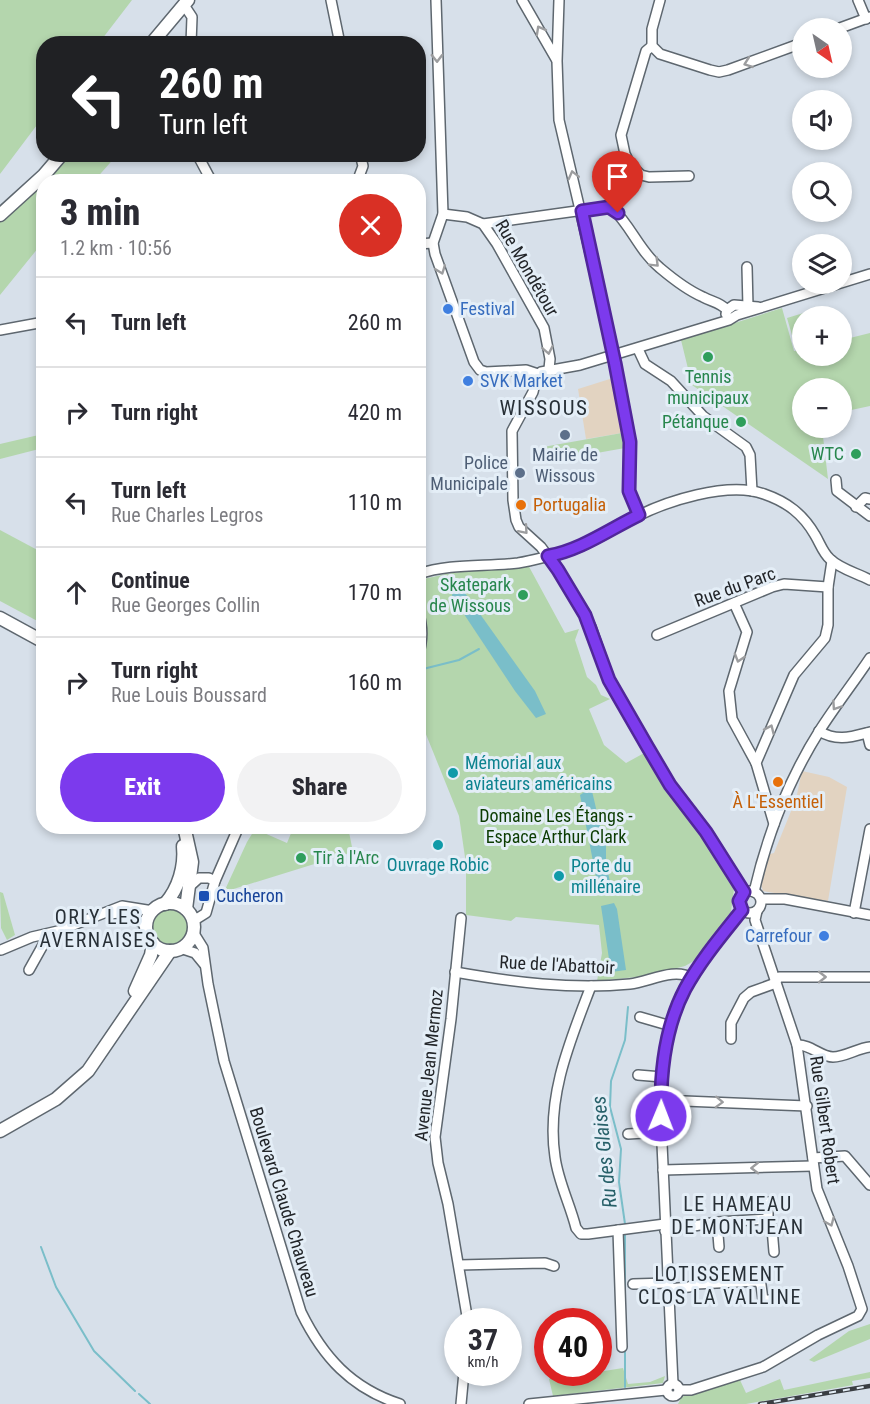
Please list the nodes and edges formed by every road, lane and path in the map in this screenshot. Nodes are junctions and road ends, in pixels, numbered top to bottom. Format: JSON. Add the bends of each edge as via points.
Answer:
{"nodes":[{"id":1,"x":331,"y":0,"type":"edge"},
{"id":2,"x":436,"y":0,"type":"edge"},
{"id":3,"x":522,"y":0,"type":"edge"},
{"id":4,"x":559,"y":0,"type":"edge"},
{"id":5,"x":660,"y":0,"type":"edge"},
{"id":6,"x":858,"y":0,"type":"edge"},
{"id":7,"x":181,"y":3,"type":"edge"},
{"id":8,"x":868,"y":18,"type":"edge"},
{"id":9,"x":852,"y":24,"type":"edge"},
{"id":10,"x":150,"y":36,"type":"edge"},
{"id":11,"x":157,"y":36,"type":"edge"},
{"id":12,"x":191,"y":36,"type":"edge"},
{"id":13,"x":338,"y":36,"type":"edge"},
{"id":14,"x":652,"y":46,"type":"junction"},
{"id":15,"x":792,"y":46,"type":"edge"},
{"id":16,"x":557,"y":61,"type":"junction"},
{"id":17,"x":46,"y":162,"type":"edge"},
{"id":18,"x":56,"y":162,"type":"edge"},
{"id":19,"x":46,"y":174,"type":"edge"},
{"id":20,"x":689,"y":176,"type":"dead end"},
{"id":21,"x":36,"y":183,"type":"edge"},
{"id":22,"x":0,"y":210,"type":"edge"},
{"id":23,"x":582,"y":211,"type":"junction"},
{"id":24,"x":443,"y":214,"type":"junction"},
{"id":25,"x":0,"y":215,"type":"edge"},
{"id":26,"x":483,"y":224,"type":"junction"},
{"id":27,"x":426,"y":243,"type":"edge"},
{"id":28,"x":433,"y":243,"type":"junction"},
{"id":29,"x":747,"y":267,"type":"dead end"},
{"id":30,"x":870,"y":274,"type":"edge"},
{"id":31,"x":727,"y":310,"type":"junction"},
{"id":32,"x":746,"y":310,"type":"junction"},
{"id":33,"x":718,"y":322,"type":"junction"},
{"id":34,"x":36,"y":323,"type":"edge"},
{"id":35,"x":0,"y":330,"type":"edge"},
{"id":36,"x":638,"y":348,"type":"junction"},
{"id":37,"x":614,"y":355,"type":"junction"},
{"id":38,"x":549,"y":369,"type":"junction"},
{"id":39,"x":538,"y":374,"type":"junction"},
{"id":40,"x":836,"y":480,"type":"dead end"},
{"id":41,"x":752,"y":491,"type":"junction"},
{"id":42,"x":870,"y":499,"type":"edge"},
{"id":43,"x":856,"y":507,"type":"junction"},
{"id":44,"x":639,"y":515,"type":"junction"},
{"id":45,"x":870,"y":516,"type":"edge"},
{"id":46,"x":548,"y":556,"type":"junction"},
{"id":47,"x":832,"y":561,"type":"junction"},
{"id":48,"x":426,"y":572,"type":"edge"},
{"id":49,"x":870,"y":580,"type":"edge"},
{"id":50,"x":828,"y":586,"type":"junction"},
{"id":51,"x":734,"y":603,"type":"junction"},
{"id":52,"x":0,"y":618,"type":"edge"},
{"id":53,"x":657,"y":635,"type":"dead end"},
{"id":54,"x":36,"y":638,"type":"edge"},
{"id":55,"x":870,"y":658,"type":"edge"},
{"id":56,"x":819,"y":731,"type":"junction"},
{"id":57,"x":868,"y":733,"type":"edge"},
{"id":58,"x":870,"y":745,"type":"edge"},
{"id":59,"x":756,"y":763,"type":"junction"},
{"id":60,"x":774,"y":824,"type":"junction"},
{"id":61,"x":870,"y":829,"type":"edge"},
{"id":62,"x":183,"y":834,"type":"edge"},
{"id":63,"x":184,"y":834,"type":"edge"},
{"id":64,"x":236,"y":834,"type":"edge"},
{"id":65,"x":215,"y":881,"type":"junction"},
{"id":66,"x":189,"y":887,"type":"junction"},
{"id":67,"x":753,"y":894,"type":"junction"},
{"id":68,"x":165,"y":904,"type":"junction"},
{"id":69,"x":742,"y":910,"type":"junction"},
{"id":70,"x":153,"y":911,"type":"junction"},
{"id":71,"x":757,"y":911,"type":"junction"},
{"id":72,"x":189,"y":913,"type":"junction"},
{"id":73,"x":854,"y":913,"type":"junction"},
{"id":74,"x":870,"y":915,"type":"edge"},
{"id":75,"x":91,"y":918,"type":"junction"},
{"id":76,"x":461,"y":918,"type":"dead end"},
{"id":77,"x":147,"y":926,"type":"junction"},
{"id":78,"x":58,"y":932,"type":"junction"},
{"id":79,"x":193,"y":932,"type":"junction"},
{"id":80,"x":21,"y":943,"type":"junction"},
{"id":81,"x":153,"y":944,"type":"junction"},
{"id":82,"x":41,"y":947,"type":"junction"},
{"id":83,"x":1,"y":950,"type":"edge"},
{"id":84,"x":175,"y":950,"type":"junction"},
{"id":85,"x":205,"y":965,"type":"junction"},
{"id":86,"x":29,"y":970,"type":"dead end"},
{"id":87,"x":455,"y":972,"type":"junction"},
{"id":88,"x":870,"y":977,"type":"edge"},
{"id":89,"x":692,"y":978,"type":"junction"},
{"id":90,"x":776,"y":981,"type":"junction"},
{"id":91,"x":591,"y":986,"type":"junction"},
{"id":92,"x":640,"y":1017,"type":"dead end"},
{"id":93,"x":121,"y":1022,"type":"junction"},
{"id":94,"x":671,"y":1026,"type":"junction"},
{"id":95,"x":731,"y":1039,"type":"dead end"},
{"id":96,"x":797,"y":1045,"type":"junction"},
{"id":97,"x":870,"y":1047,"type":"edge"},
{"id":98,"x":638,"y":1075,"type":"dead end"},
{"id":99,"x":662,"y":1077,"type":"junction"},
{"id":100,"x":660,"y":1100,"type":"junction"},
{"id":101,"x":807,"y":1106,"type":"junction"},
{"id":102,"x":0,"y":1131,"type":"edge"},
{"id":103,"x":662,"y":1132,"type":"junction"},
{"id":104,"x":628,"y":1134,"type":"dead end"},
{"id":105,"x":813,"y":1162,"type":"junction"},
{"id":106,"x":663,"y":1170,"type":"junction"},
{"id":107,"x":870,"y":1185,"type":"edge"},
{"id":108,"x":768,"y":1202,"type":"dead end"},
{"id":109,"x":768,"y":1219,"type":"junction"},
{"id":110,"x":717,"y":1222,"type":"junction"},
{"id":111,"x":665,"y":1228,"type":"junction"},
{"id":112,"x":618,"y":1230,"type":"junction"},
{"id":113,"x":719,"y":1247,"type":"dead end"},
{"id":114,"x":774,"y":1252,"type":"dead end"},
{"id":115,"x":459,"y":1265,"type":"junction"},
{"id":116,"x":554,"y":1266,"type":"dead end"},
{"id":117,"x":633,"y":1284,"type":"dead end"},
{"id":118,"x":668,"y":1286,"type":"junction"},
{"id":119,"x":870,"y":1296,"type":"edge"},
{"id":120,"x":859,"y":1299,"type":"junction"},
{"id":121,"x":777,"y":1300,"type":"dead end"},
{"id":122,"x":466,"y":1308,"type":"edge"},
{"id":123,"x":622,"y":1347,"type":"dead end"},
{"id":124,"x":463,"y":1386,"type":"edge"},
{"id":125,"x":673,"y":1393,"type":"edge"},
{"id":126,"x":400,"y":1404,"type":"edge"},
{"id":127,"x":461,"y":1404,"type":"edge"},
{"id":128,"x":529,"y":1404,"type":"edge"}],
"edges":[{"from":1,"to":13,"type":"street"},
{"from":2,"to":24,"type":"street","one_way":true},
{"from":16,"to":3,"type":"street","one_way":true},
{"from":4,"to":16,"type":"street"},
{"from":5,"to":14,"type":"street"},
{"from":6,"to":8,"type":"street"},
{"from":7,"to":10,"type":"main road"},
{"from":7,"to":11,"type":"main road"},
{"from":7,"to":12,"type":"street","via":[[192,17]]},
{"from":8,"to":9,"type":"street"},
{"from":15,"to":14,"type":"street","one_way":true,"via":[[719,72],[660,54]]},
{"from":14,"to":20,"type":"street","via":[[646,51],[623,126],[622,144],[630,164],[641,175]]},
{"from":23,"to":16,"type":"street","one_way":true,"via":[[559,120]]},
{"from":17,"to":22,"type":"main road"},
{"from":18,"to":19,"type":"main road"},
{"from":21,"to":25,"type":"main road"},
{"from":23,"to":26,"type":"street"},
{"from":23,"to":31,"type":"street","one_way":true,"via":[[614,209],[657,266],[689,290],[721,303]]},
{"from":23,"to":37,"type":"street"},
{"from":24,"to":26,"type":"street","name":"Rue Mondétour"},
{"from":24,"to":28,"type":"street"},
{"from":26,"to":38,"type":"street","name":"Rue Mondétour","one_way":true,"via":[[544,328]]},
{"from":27,"to":28,"type":"street"},
{"from":28,"to":39,"type":"street","one_way":true,"via":[[463,334],[480,370],[526,370]]},
{"from":29,"to":32,"type":"street"},
{"from":30,"to":32,"type":"street"},
{"from":31,"to":32,"type":"street","via":[[734,305]]},
{"from":31,"to":33,"type":"street"},
{"from":32,"to":33,"type":"street"},
{"from":33,"to":36,"type":"street"},
{"from":34,"to":35,"type":"street"},
{"from":36,"to":37,"type":"street"},
{"from":36,"to":41,"type":"street","via":[[645,364],[671,381],[703,416],[746,447]]},
{"from":37,"to":38,"type":"street"},
{"from":37,"to":44,"type":"street","via":[[630,442],[629,491]]},
{"from":38,"to":39,"type":"street"},
{"from":39,"to":46,"type":"street","one_way":true,"via":[[512,431],[513,500],[519,527]]},
{"from":40,"to":43,"type":"street","via":[[837,491]]},
{"from":41,"to":44,"type":"street","via":[[718,490]]},
{"from":41,"to":47,"type":"street","via":[[799,513]]},
{"from":42,"to":43,"type":"street","via":[[865,498]]},
{"from":43,"to":45,"type":"street"},
{"from":44,"to":46,"type":"street","via":[[579,547]]},
{"from":46,"to":48,"type":"street"},
{"from":46,"to":67,"type":"street","via":[[585,615],[609,680],[656,762]]},
{"from":47,"to":49,"type":"street"},
{"from":47,"to":50,"type":"street"},
{"from":50,"to":51,"type":"street","name":"Rue du Parc","via":[[784,584]]},
{"from":59,"to":50,"type":"street","one_way":true,"via":[[794,675],[825,638]]},
{"from":51,"to":53,"type":"street","name":"Rue du Parc"},
{"from":51,"to":59,"type":"street","one_way":true,"via":[[747,632],[729,691],[732,719]]},
{"from":52,"to":54,"type":"main road"},
{"from":55,"to":56,"type":"street","one_way":true},
{"from":56,"to":57,"type":"street","via":[[835,739]]},
{"from":56,"to":60,"type":"street"},
{"from":57,"to":58,"type":"street"},
{"from":59,"to":60,"type":"street"},
{"from":60,"to":67,"type":"street"},
{"from":61,"to":73,"type":"street"},
{"from":62,"to":68,"type":"main road","via":[[183,865],[175,890]]},
{"from":63,"to":66,"type":"main road","via":[[192,862]]},
{"from":64,"to":65,"type":"street"},
{"from":65,"to":66,"type":"street","via":[[199,878]]},
{"from":65,"to":72,"type":"street","via":[[206,914],[198,918]]},
{"from":66,"to":72,"type":"main road"},
{"from":67,"to":69,"type":"street","via":[[739,901]]},
{"from":67,"to":71,"type":"street","via":[[761,905]]},
{"from":67,"to":73,"type":"street"},
{"from":68,"to":70,"type":"main road"},
{"from":68,"to":72,"type":"main road","via":[[176,904]]},
{"from":69,"to":71,"type":"street"},
{"from":69,"to":89,"type":"street"},
{"from":70,"to":75,"type":"street","via":[[122,906]]},
{"from":70,"to":77,"type":"main road"},
{"from":71,"to":90,"type":"street","name":"Rue Gilbert Robert","via":[[755,920]]},
{"from":72,"to":79,"type":"main road"},
{"from":73,"to":74,"type":"street"},
{"from":75,"to":77,"type":"street","via":[[120,912]]},
{"from":75,"to":78,"type":"street"},
{"from":76,"to":87,"type":"street","name":"Avenue Jean Mermoz"},
{"from":77,"to":81,"type":"main road"},
{"from":78,"to":80,"type":"street"},
{"from":78,"to":82,"type":"street"},
{"from":79,"to":84,"type":"main road","via":[[189,942]]},
{"from":79,"to":85,"type":"street","name":"Boulevard Claude Chauveau","via":[[203,948]]},
{"from":80,"to":82,"type":"street"},
{"from":80,"to":83,"type":"street"},
{"from":81,"to":84,"type":"main road"},
{"from":81,"to":93,"type":"main road"},
{"from":82,"to":86,"type":"street"},
{"from":84,"to":85,"type":"street","via":[[195,953]]},
{"from":84,"to":93,"type":"main road"},
{"from":85,"to":126,"type":"street","name":"Boulevard Claude Chauveau","via":[[224,1061],[301,1312],[313,1337],[343,1372],[373,1393]]},
{"from":87,"to":91,"type":"street","name":"Rue de l'Abattoir","via":[[508,981]]},
{"from":87,"to":115,"type":"street","name":"Avenue Jean Mermoz","via":[[435,1137]]},
{"from":90,"to":88,"type":"street","one_way":true,"via":[[779,977]]},
{"from":89,"to":91,"type":"street","name":"Rue de l'Abattoir","via":[[679,973],[631,984]]},
{"from":89,"to":94,"type":"street"},
{"from":90,"to":95,"type":"street","via":[[744,998],[731,1023]]},
{"from":90,"to":96,"type":"street","name":"Rue Gilbert Robert"},
{"from":91,"to":112,"type":"street","via":[[561,1074],[552,1116],[555,1159],[578,1232]]},
{"from":92,"to":94,"type":"street"},
{"from":93,"to":102,"type":"main road","via":[[92,1065],[71,1087]]},
{"from":94,"to":99,"type":"street"},
{"from":96,"to":97,"type":"street","via":[[830,1057]]},
{"from":96,"to":101,"type":"street","name":"Rue Gilbert Robert"},
{"from":98,"to":99,"type":"street"},
{"from":99,"to":100,"type":"street"},
{"from":100,"to":101,"type":"street","one_way":true},
{"from":100,"to":103,"type":"street"},
{"from":101,"to":105,"type":"street","name":"Rue Gilbert Robert"},
{"from":103,"to":104,"type":"street"},
{"from":103,"to":106,"type":"street"},
{"from":105,"to":106,"type":"street","one_way":true},
{"from":105,"to":107,"type":"street","via":[[845,1156]]},
{"from":105,"to":120,"type":"street","name":"Rue Gilbert Robert","one_way":true,"via":[[820,1198]]},
{"from":106,"to":111,"type":"street"},
{"from":108,"to":109,"type":"street"},
{"from":109,"to":110,"type":"street"},
{"from":109,"to":114,"type":"street"},
{"from":110,"to":111,"type":"street"},
{"from":110,"to":113,"type":"street"},
{"from":111,"to":112,"type":"street"},
{"from":111,"to":118,"type":"street"},
{"from":112,"to":123,"type":"street"},
{"from":115,"to":116,"type":"street"},
{"from":115,"to":122,"type":"street","name":"Avenue Jean Mermoz"},
{"from":117,"to":118,"type":"street"},
{"from":118,"to":121,"type":"street","via":[[758,1281],[763,1300]]},
{"from":118,"to":125,"type":"street"},
{"from":119,"to":120,"type":"street"},
{"from":120,"to":125,"type":"street","via":[[862,1309],[858,1316],[777,1360],[740,1376]]},
{"from":124,"to":127,"type":"street"},
{"from":125,"to":128,"type":"street"}]}
